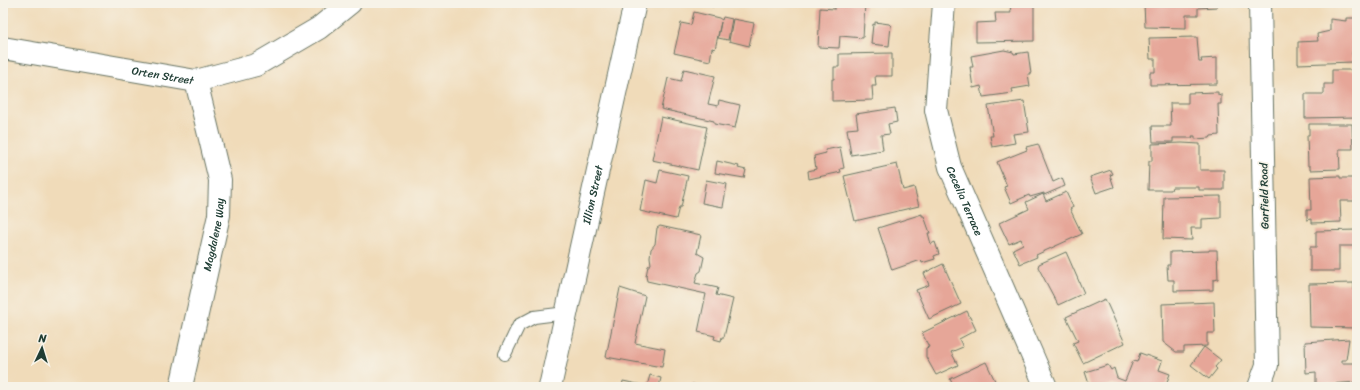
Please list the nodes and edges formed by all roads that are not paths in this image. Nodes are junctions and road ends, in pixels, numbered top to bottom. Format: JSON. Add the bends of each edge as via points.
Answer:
{"nodes":[{"id":1,"x":350,"y":3,"type":"edge"},
{"id":2,"x":635,"y":3,"type":"edge"},
{"id":3,"x":944,"y":3,"type":"edge"},
{"id":4,"x":1260,"y":3,"type":"edge"},
{"id":5,"x":3,"y":48,"type":"edge"},
{"id":6,"x":196,"y":82,"type":"junction"},
{"id":7,"x":566,"y":313,"type":"junction"},
{"id":8,"x":505,"y":354,"type":"dead end"},
{"id":9,"x":181,"y":387,"type":"edge"},
{"id":10,"x":550,"y":387,"type":"edge"},
{"id":11,"x":1046,"y":387,"type":"edge"},
{"id":12,"x":1259,"y":387,"type":"edge"}],
"edges":[{"from":1,"to":6,"type":"street","name":"Orten Street","via":[[319,28],[256,64]]},
{"from":2,"to":7,"type":"street","name":"Illion Street"},
{"from":3,"to":11,"type":"street","name":"Cecelia Terrace","via":[[936,110],[950,167]]},
{"from":4,"to":12,"type":"street","name":"Garfield Road","via":[[1267,365]]},
{"from":5,"to":6,"type":"street","name":"Orten Street"},
{"from":6,"to":9,"type":"street","name":"Magdalene Way","via":[[220,180],[219,215]]},
{"from":7,"to":8,"type":"lane","via":[[534,317],[519,325]]},
{"from":7,"to":10,"type":"street","name":"Illion Street"}]}
